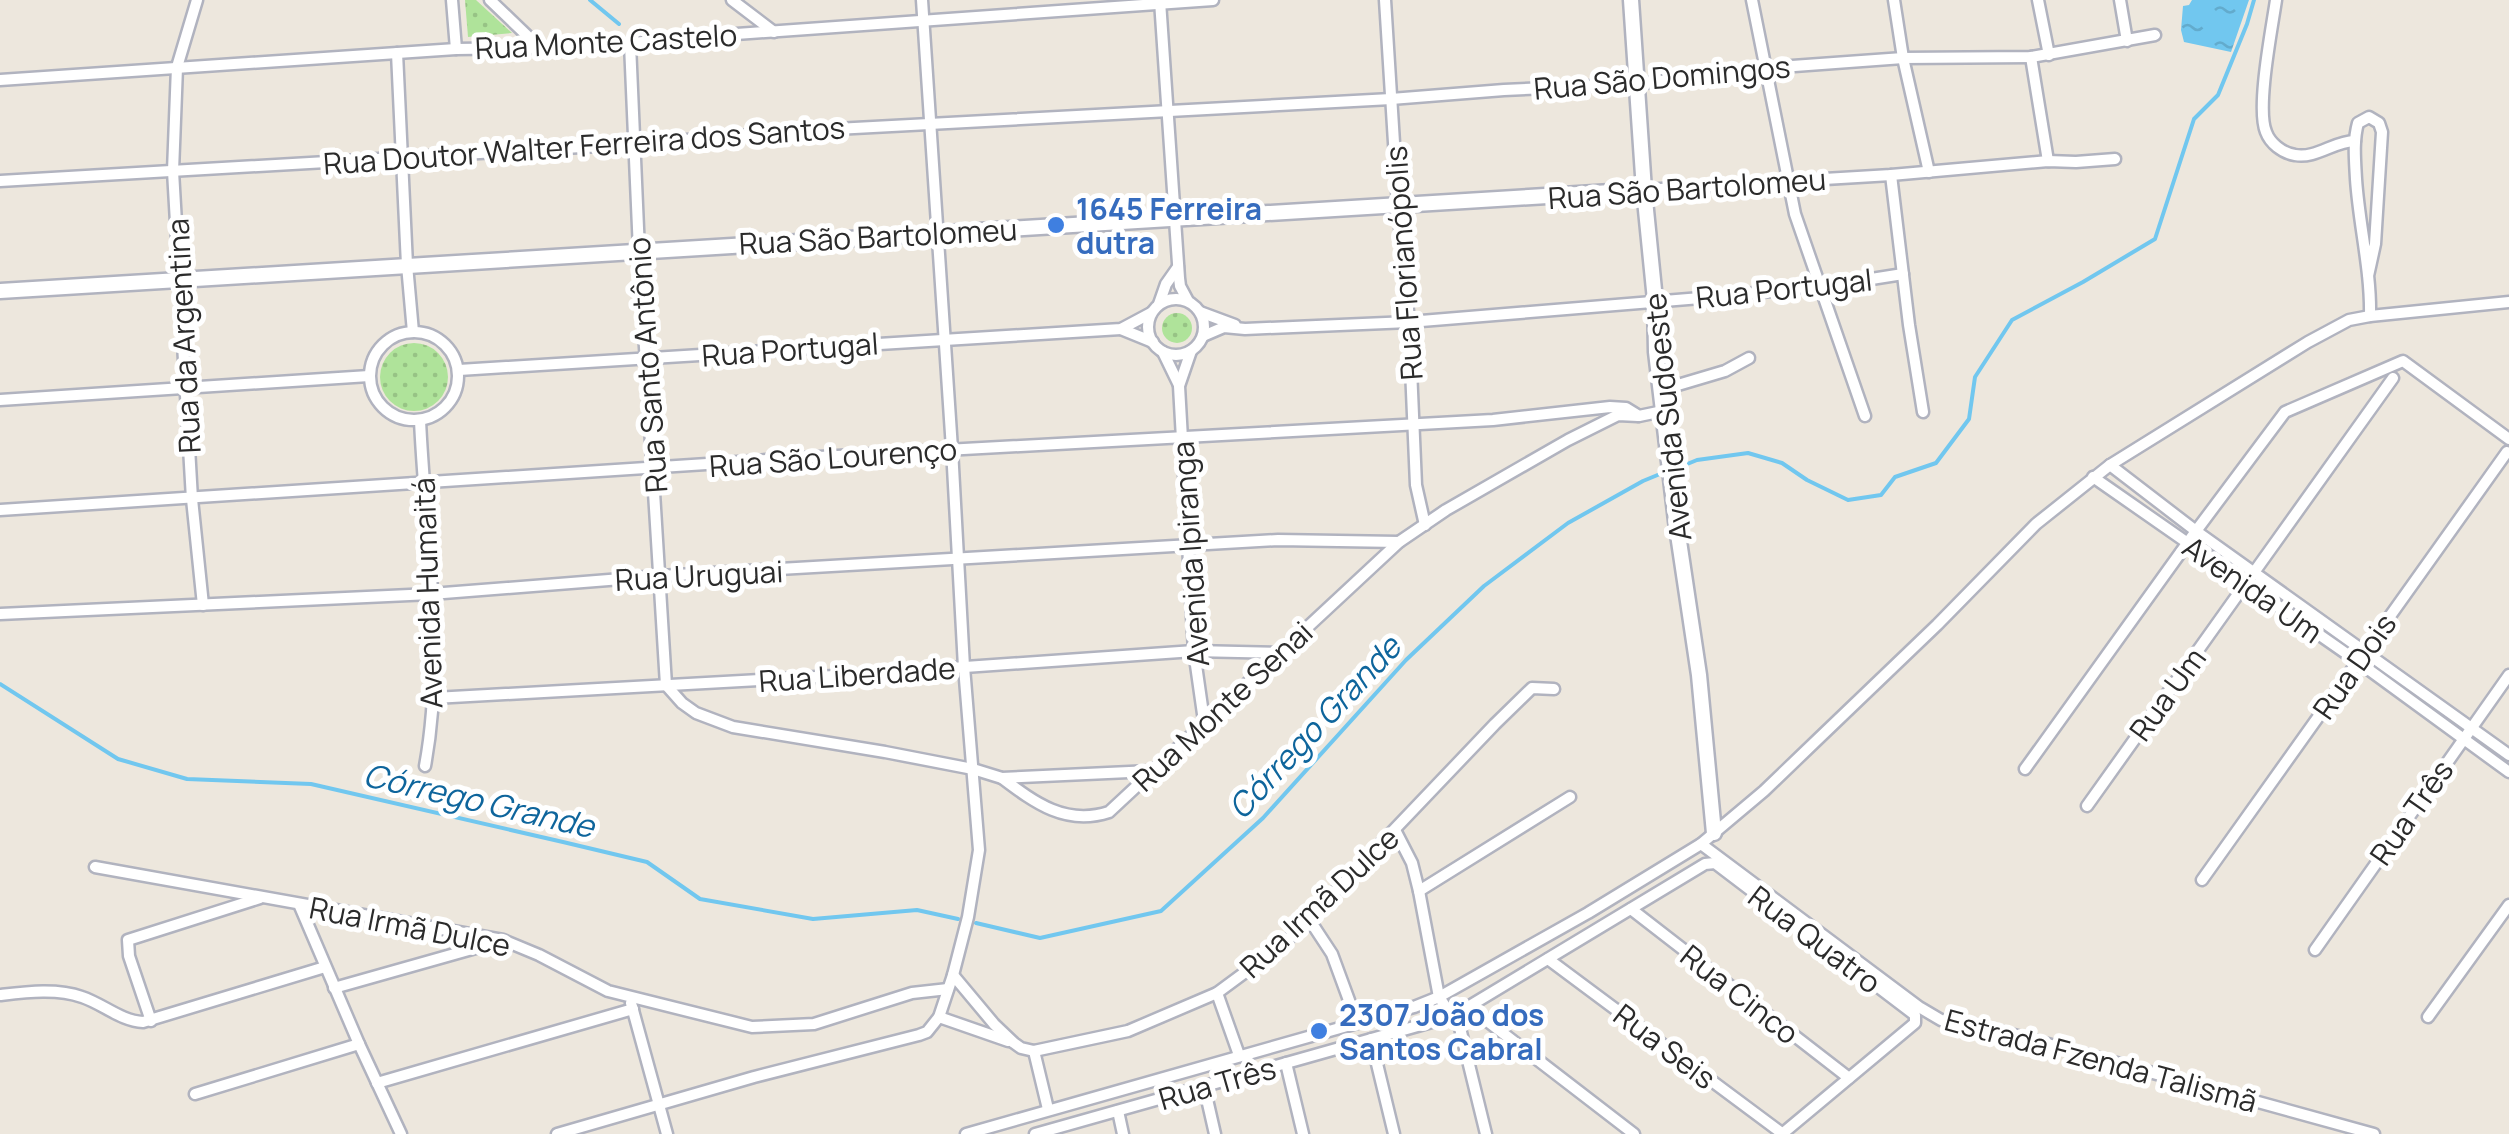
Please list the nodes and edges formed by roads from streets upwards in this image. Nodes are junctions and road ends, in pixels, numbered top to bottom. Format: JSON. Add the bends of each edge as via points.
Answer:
{"nodes":[{"id":1,"x":197,"y":0,"type":"edge"},
{"id":2,"x":452,"y":0,"type":"edge"},
{"id":3,"x":490,"y":0,"type":"edge"},
{"id":4,"x":732,"y":0,"type":"edge"},
{"id":5,"x":922,"y":0,"type":"edge"},
{"id":6,"x":1212,"y":0,"type":"edge"},
{"id":7,"x":1385,"y":0,"type":"edge"},
{"id":8,"x":1631,"y":0,"type":"edge"},
{"id":9,"x":1752,"y":0,"type":"edge"},
{"id":10,"x":1894,"y":0,"type":"edge"},
{"id":11,"x":2038,"y":0,"type":"edge"},
{"id":12,"x":2120,"y":0,"type":"edge"},
{"id":13,"x":2276,"y":0,"type":"edge"},
{"id":14,"x":1160,"y":2,"type":"edge"},
{"id":15,"x":924,"y":21,"type":"junction"},
{"id":16,"x":774,"y":32,"type":"junction"},
{"id":17,"x":2155,"y":34,"type":"dead end"},
{"id":18,"x":2127,"y":41,"type":"junction"},
{"id":19,"x":630,"y":44,"type":"junction"},
{"id":20,"x":539,"y":48,"type":"junction"},
{"id":21,"x":456,"y":49,"type":"junction"},
{"id":22,"x":396,"y":52,"type":"junction"},
{"id":23,"x":2048,"y":55,"type":"junction"},
{"id":24,"x":2031,"y":57,"type":"junction"},
{"id":25,"x":1903,"y":58,"type":"junction"},
{"id":26,"x":177,"y":67,"type":"junction"},
{"id":27,"x":1766,"y":68,"type":"junction"},
{"id":28,"x":0,"y":80,"type":"edge"},
{"id":29,"x":1637,"y":84,"type":"junction"},
{"id":30,"x":1391,"y":99,"type":"junction"},
{"id":31,"x":1168,"y":111,"type":"junction"},
{"id":32,"x":932,"y":123,"type":"junction"},
{"id":33,"x":2354,"y":141,"type":"junction"},
{"id":34,"x":634,"y":144,"type":"junction"},
{"id":35,"x":402,"y":156,"type":"junction"},
{"id":36,"x":2115,"y":158,"type":"dead end"},
{"id":37,"x":2048,"y":161,"type":"junction"},
{"id":38,"x":173,"y":170,"type":"junction"},
{"id":39,"x":1930,"y":172,"type":"junction"},
{"id":40,"x":1891,"y":175,"type":"junction"},
{"id":41,"x":0,"y":180,"type":"edge"},
{"id":42,"x":1788,"y":181,"type":"junction"},
{"id":43,"x":1644,"y":190,"type":"junction"},
{"id":44,"x":1398,"y":206,"type":"junction"},
{"id":45,"x":1174,"y":219,"type":"junction"},
{"id":46,"x":938,"y":232,"type":"junction"},
{"id":47,"x":640,"y":251,"type":"junction"},
{"id":48,"x":408,"y":265,"type":"junction"},
{"id":49,"x":1178,"y":266,"type":"junction"},
{"id":50,"x":1903,"y":274,"type":"junction"},
{"id":51,"x":2368,"y":276,"type":"junction"},
{"id":52,"x":179,"y":278,"type":"junction"},
{"id":53,"x":1822,"y":286,"type":"junction"},
{"id":54,"x":0,"y":290,"type":"edge"},
{"id":55,"x":1655,"y":300,"type":"junction"},
{"id":56,"x":1188,"y":301,"type":"junction"},
{"id":57,"x":2509,"y":302,"type":"edge"},
{"id":58,"x":1155,"y":309,"type":"junction"},
{"id":59,"x":1200,"y":312,"type":"junction"},
{"id":60,"x":2370,"y":316,"type":"junction"},
{"id":61,"x":1409,"y":322,"type":"junction"},
{"id":62,"x":1122,"y":329,"type":"junction"},
{"id":63,"x":1245,"y":329,"type":"junction"},
{"id":64,"x":414,"y":332,"type":"junction"},
{"id":65,"x":1203,"y":336,"type":"junction"},
{"id":66,"x":944,"y":339,"type":"junction"},
{"id":67,"x":1153,"y":342,"type":"junction"},
{"id":68,"x":1191,"y":350,"type":"junction"},
{"id":69,"x":1163,"y":352,"type":"junction"},
{"id":70,"x":1749,"y":358,"type":"dead end"},
{"id":71,"x":647,"y":360,"type":"junction"},
{"id":72,"x":459,"y":370,"type":"junction"},
{"id":73,"x":370,"y":376,"type":"junction"},
{"id":74,"x":2394,"y":378,"type":"dead end"},
{"id":75,"x":1179,"y":386,"type":"junction"},
{"id":76,"x":185,"y":388,"type":"junction"},
{"id":77,"x":1661,"y":390,"type":"junction"},
{"id":78,"x":0,"y":400,"type":"edge"},
{"id":79,"x":1663,"y":411,"type":"junction"},
{"id":80,"x":1923,"y":412,"type":"dead end"},
{"id":81,"x":1639,"y":416,"type":"junction"},
{"id":82,"x":1865,"y":416,"type":"dead end"},
{"id":83,"x":420,"y":420,"type":"junction"},
{"id":84,"x":1414,"y":424,"type":"junction"},
{"id":85,"x":1182,"y":436,"type":"junction"},
{"id":86,"x":2509,"y":439,"type":"edge"},
{"id":87,"x":952,"y":450,"type":"junction"},
{"id":88,"x":2506,"y":452,"type":"dead end"},
{"id":89,"x":2110,"y":465,"type":"junction"},
{"id":90,"x":654,"y":468,"type":"junction"},
{"id":91,"x":2093,"y":477,"type":"junction"},
{"id":92,"x":422,"y":484,"type":"junction"},
{"id":93,"x":192,"y":498,"type":"junction"},
{"id":94,"x":0,"y":510,"type":"edge"},
{"id":95,"x":1425,"y":525,"type":"junction"},
{"id":96,"x":2196,"y":531,"type":"junction"},
{"id":97,"x":1399,"y":542,"type":"junction"},
{"id":98,"x":2187,"y":543,"type":"junction"},
{"id":99,"x":1189,"y":545,"type":"junction"},
{"id":100,"x":958,"y":560,"type":"junction"},
{"id":101,"x":2255,"y":571,"type":"junction"},
{"id":102,"x":659,"y":576,"type":"junction"},
{"id":103,"x":2246,"y":583,"type":"junction"},
{"id":104,"x":431,"y":594,"type":"junction"},
{"id":105,"x":203,"y":605,"type":"junction"},
{"id":106,"x":0,"y":614,"type":"edge"},
{"id":107,"x":1194,"y":651,"type":"junction"},
{"id":108,"x":1278,"y":653,"type":"junction"},
{"id":109,"x":2360,"y":656,"type":"junction"},
{"id":110,"x":964,"y":667,"type":"junction"},
{"id":111,"x":2509,"y":674,"type":"edge"},
{"id":112,"x":666,"y":685,"type":"junction"},
{"id":113,"x":1554,"y":689,"type":"dead end"},
{"id":114,"x":434,"y":698,"type":"junction"},
{"id":115,"x":1204,"y":721,"type":"junction"},
{"id":116,"x":2467,"y":733,"type":"junction"},
{"id":117,"x":2509,"y":755,"type":"edge"},
{"id":118,"x":425,"y":766,"type":"dead end"},
{"id":119,"x":973,"y":769,"type":"junction"},
{"id":120,"x":2026,"y":769,"type":"dead end"},
{"id":121,"x":1151,"y":770,"type":"junction"},
{"id":122,"x":2509,"y":772,"type":"edge"},
{"id":123,"x":1002,"y":778,"type":"junction"},
{"id":124,"x":1570,"y":797,"type":"dead end"},
{"id":125,"x":2087,"y":806,"type":"dead end"},
{"id":126,"x":1396,"y":830,"type":"junction"},
{"id":127,"x":1714,"y":833,"type":"junction"},
{"id":128,"x":1701,"y":844,"type":"junction"},
{"id":129,"x":1716,"y":863,"type":"joint"},
{"id":130,"x":95,"y":867,"type":"dead end"},
{"id":131,"x":2202,"y":880,"type":"dead end"},
{"id":132,"x":1420,"y":891,"type":"junction"},
{"id":133,"x":265,"y":896,"type":"junction"},
{"id":134,"x":299,"y":904,"type":"junction"},
{"id":135,"x":2509,"y":905,"type":"edge"},
{"id":136,"x":1631,"y":909,"type":"junction"},
{"id":137,"x":1310,"y":919,"type":"junction"},
{"id":138,"x":503,"y":940,"type":"junction"},
{"id":139,"x":2315,"y":950,"type":"dead end"},
{"id":140,"x":1548,"y":959,"type":"junction"},
{"id":141,"x":325,"y":967,"type":"junction"},
{"id":142,"x":953,"y":975,"type":"junction"},
{"id":143,"x":334,"y":988,"type":"junction"},
{"id":144,"x":948,"y":989,"type":"junction"},
{"id":145,"x":1218,"y":993,"type":"junction"},
{"id":146,"x":0,"y":995,"type":"edge"},
{"id":147,"x":1440,"y":997,"type":"junction"},
{"id":148,"x":631,"y":1004,"type":"junction"},
{"id":149,"x":1469,"y":1006,"type":"junction"},
{"id":150,"x":1453,"y":1016,"type":"junction"},
{"id":151,"x":938,"y":1017,"type":"junction"},
{"id":152,"x":2428,"y":1017,"type":"dead end"},
{"id":153,"x":151,"y":1021,"type":"junction"},
{"id":154,"x":1357,"y":1022,"type":"junction"},
{"id":155,"x":1371,"y":1039,"type":"junction"},
{"id":156,"x":1014,"y":1043,"type":"junction"},
{"id":157,"x":359,"y":1044,"type":"junction"},
{"id":158,"x":1034,"y":1050,"type":"junction"},
{"id":159,"x":1239,"y":1055,"type":"junction"},
{"id":160,"x":1286,"y":1063,"type":"junction"},
{"id":161,"x":1849,"y":1078,"type":"junction"},
{"id":162,"x":377,"y":1082,"type":"junction"},
{"id":163,"x":1204,"y":1086,"type":"junction"},
{"id":164,"x":195,"y":1094,"type":"dead end"},
{"id":165,"x":659,"y":1106,"type":"junction"},
{"id":166,"x":1048,"y":1110,"type":"junction"},
{"id":167,"x":1118,"y":1111,"type":"junction"},
{"id":168,"x":401,"y":1134,"type":"edge"},
{"id":169,"x":556,"y":1134,"type":"edge"},
{"id":170,"x":667,"y":1134,"type":"edge"},
{"id":171,"x":966,"y":1134,"type":"edge"},
{"id":172,"x":1034,"y":1134,"type":"edge"},
{"id":173,"x":1124,"y":1134,"type":"edge"},
{"id":174,"x":1215,"y":1134,"type":"edge"},
{"id":175,"x":1303,"y":1134,"type":"edge"},
{"id":176,"x":1394,"y":1134,"type":"edge"},
{"id":177,"x":1486,"y":1134,"type":"edge"},
{"id":178,"x":1634,"y":1134,"type":"edge"},
{"id":179,"x":1782,"y":1134,"type":"edge"},
{"id":180,"x":2374,"y":1134,"type":"edge"}],
"edges":[{"from":1,"to":26,"type":"street","name":"Rua da Argentina"},
{"from":2,"to":21,"type":"street"},
{"from":3,"to":20,"type":"street"},
{"from":4,"to":16,"type":"street"},
{"from":5,"to":15,"type":"street"},
{"from":6,"to":14,"type":"street","name":"Rua Monte Castelo"},
{"from":7,"to":30,"type":"street","name":"Rua Florianópolis"},
{"from":8,"to":29,"type":"street","name":"Avenida Sudoeste"},
{"from":9,"to":27,"type":"street"},
{"from":10,"to":25,"type":"street"},
{"from":11,"to":23,"type":"street"},
{"from":12,"to":18,"type":"street"},
{"from":13,"to":33,"type":"street","via":[[2262,111],[2268,137],[2296,155]]},
{"from":14,"to":15,"type":"street","name":"Rua Monte Castelo"},
{"from":14,"to":31,"type":"street"},
{"from":15,"to":16,"type":"street","name":"Rua Monte Castelo"},
{"from":15,"to":32,"type":"street"},
{"from":16,"to":19,"type":"street","name":"Rua Monte Castelo"},
{"from":17,"to":18,"type":"street","name":"Rua São Domingos"},
{"from":18,"to":23,"type":"street","name":"Rua São Domingos"},
{"from":19,"to":20,"type":"street","name":"Rua Monte Castelo"},
{"from":19,"to":34,"type":"street","name":"Rua Santo Antônio"},
{"from":20,"to":21,"type":"street","name":"Rua Monte Castelo"},
{"from":21,"to":22,"type":"street","name":"Rua Monte Castelo"},
{"from":22,"to":26,"type":"street","name":"Rua Monte Castelo"},
{"from":22,"to":35,"type":"street"},
{"from":23,"to":24,"type":"street","name":"Rua São Domingos"},
{"from":24,"to":25,"type":"street","name":"Rua São Domingos"},
{"from":24,"to":37,"type":"street"},
{"from":25,"to":27,"type":"street","name":"Rua São Domingos"},
{"from":25,"to":39,"type":"street"},
{"from":26,"to":28,"type":"street","name":"Rua Monte Castelo"},
{"from":26,"to":38,"type":"street","name":"Rua da Argentina"},
{"from":27,"to":29,"type":"street","name":"Rua São Domingos"},
{"from":27,"to":42,"type":"street"},
{"from":29,"to":30,"type":"street","name":"Rua São Domingos"},
{"from":29,"to":43,"type":"street","name":"Avenida Sudoeste"},
{"from":30,"to":31,"type":"street","name":"Rua São Domingos"},
{"from":30,"to":44,"type":"street","name":"Rua Florianópolis"},
{"from":31,"to":32,"type":"street","name":"Rua Doutor Walter Ferreira dos Santos"},
{"from":31,"to":45,"type":"street"},
{"from":32,"to":34,"type":"street","name":"Rua Doutor Walter Ferreira dos Santos"},
{"from":32,"to":46,"type":"street"},
{"from":33,"to":51,"type":"street"},
{"from":33,"to":51,"type":"street","via":[[2360,120],[2379,123]]},
{"from":34,"to":35,"type":"street","name":"Rua Doutor Walter Ferreira dos Santos"},
{"from":34,"to":47,"type":"street","name":"Rua Santo Antônio"},
{"from":35,"to":38,"type":"street","name":"Rua Doutor Walter Ferreira dos Santos"},
{"from":35,"to":48,"type":"street"},
{"from":36,"to":37,"type":"street","name":"Rua São Bartolomeu"},
{"from":37,"to":39,"type":"street","name":"Rua São Bartolomeu"},
{"from":38,"to":41,"type":"street","name":"Rua Doutor Walter Ferreira dos Santos"},
{"from":38,"to":52,"type":"street","name":"Rua da Argentina"},
{"from":39,"to":40,"type":"street","name":"Rua São Bartolomeu"},
{"from":40,"to":42,"type":"street","name":"Rua São Bartolomeu"},
{"from":40,"to":50,"type":"street"},
{"from":42,"to":43,"type":"street","name":"Rua São Bartolomeu"},
{"from":42,"to":53,"type":"street"},
{"from":43,"to":44,"type":"street","name":"Rua São Bartolomeu"},
{"from":43,"to":55,"type":"street","name":"Avenida Sudoeste"},
{"from":44,"to":45,"type":"street","name":"Rua São Bartolomeu"},
{"from":44,"to":61,"type":"street","name":"Rua Florianópolis"},
{"from":45,"to":46,"type":"street","name":"Rua São Bartolomeu"},
{"from":45,"to":49,"type":"street"},
{"from":46,"to":47,"type":"street","name":"Rua São Bartolomeu"},
{"from":46,"to":66,"type":"street"},
{"from":47,"to":48,"type":"street","name":"Rua São Bartolomeu"},
{"from":47,"to":71,"type":"street","name":"Rua Santo Antônio"},
{"from":48,"to":52,"type":"street","name":"Rua São Bartolomeu"},
{"from":48,"to":64,"type":"street"},
{"from":49,"to":56,"type":"street"},
{"from":49,"to":58,"type":"street"},
{"from":50,"to":53,"type":"street","name":"Rua Portugal"},
{"from":50,"to":80,"type":"street"},
{"from":51,"to":60,"type":"street"},
{"from":52,"to":54,"type":"street","name":"Rua São Bartolomeu"},
{"from":52,"to":76,"type":"street","name":"Rua da Argentina"},
{"from":53,"to":55,"type":"street","name":"Rua Portugal"},
{"from":53,"to":82,"type":"street"},
{"from":55,"to":61,"type":"street","name":"Rua Portugal"},
{"from":55,"to":77,"type":"street","name":"Avenida Sudoeste"},
{"from":56,"to":58,"type":"street","via":[[1176,298]]},
{"from":56,"to":59,"type":"street"},
{"from":57,"to":60,"type":"street"},
{"from":58,"to":62,"type":"street"},
{"from":58,"to":67,"type":"street","via":[[1148,328]]},
{"from":59,"to":63,"type":"street"},
{"from":59,"to":65,"type":"street"},
{"from":60,"to":89,"type":"street","via":[[2308,342]]},
{"from":61,"to":63,"type":"street","name":"Rua Portugal"},
{"from":61,"to":84,"type":"street","name":"Rua Florianópolis"},
{"from":62,"to":66,"type":"street","name":"Rua Portugal"},
{"from":62,"to":67,"type":"street"},
{"from":63,"to":65,"type":"street","name":"Rua Portugal","via":[[1224,327]]},
{"from":64,"to":72,"type":"street","via":[[438,338]]},
{"from":64,"to":73,"type":"street","via":[[382,345]]},
{"from":65,"to":68,"type":"street"},
{"from":66,"to":71,"type":"street","name":"Rua Portugal"},
{"from":66,"to":87,"type":"street"},
{"from":67,"to":69,"type":"street"},
{"from":68,"to":69,"type":"street"},
{"from":68,"to":75,"type":"street"},
{"from":69,"to":75,"type":"street"},
{"from":70,"to":77,"type":"street"},
{"from":71,"to":72,"type":"street","name":"Rua Portugal"},
{"from":71,"to":90,"type":"street","name":"Rua Santo Antônio"},
{"from":72,"to":83,"type":"street","via":[[454,398]]},
{"from":73,"to":76,"type":"street"},
{"from":73,"to":83,"type":"street","via":[[384,410]]},
{"from":74,"to":101,"type":"street"},
{"from":75,"to":85,"type":"street","name":"Avenida Ipiranga"},
{"from":76,"to":78,"type":"street"},
{"from":76,"to":93,"type":"street","name":"Rua da Argentina"},
{"from":77,"to":79,"type":"street","name":"Avenida Sudoeste"},
{"from":79,"to":81,"type":"street","name":"Rua São Lourenço"},
{"from":79,"to":127,"type":"street","name":"Avenida Sudoeste"},
{"from":81,"to":84,"type":"street","name":"Rua São Lourenço","via":[[1610,407]]},
{"from":81,"to":95,"type":"street","via":[[1618,415],[1568,440]]},
{"from":83,"to":92,"type":"street","name":"Avenida Humaitá"},
{"from":84,"to":85,"type":"street","name":"Rua São Lourenço"},
{"from":84,"to":95,"type":"street","name":"Rua Florianópolis"},
{"from":85,"to":87,"type":"street","name":"Rua São Lourenço"},
{"from":85,"to":99,"type":"street","name":"Avenida Ipiranga"},
{"from":86,"to":96,"type":"street","via":[[2403,361],[2285,412]]},
{"from":87,"to":90,"type":"street","name":"Rua São Lourenço"},
{"from":87,"to":100,"type":"street"},
{"from":88,"to":109,"type":"street","name":"Rua Dois"},
{"from":89,"to":91,"type":"street"},
{"from":89,"to":96,"type":"street","name":"Avenida Um"},
{"from":90,"to":92,"type":"street","name":"Rua São Lourenço"},
{"from":90,"to":102,"type":"street","name":"Rua Santo Antônio"},
{"from":91,"to":98,"type":"street","name":"Avenida Um"},
{"from":91,"to":127,"type":"street"},
{"from":92,"to":93,"type":"street","name":"Rua São Lourenço"},
{"from":92,"to":104,"type":"street","name":"Avenida Humaitá"},
{"from":93,"to":94,"type":"street","name":"Rua São Lourenço"},
{"from":93,"to":105,"type":"street","name":"Rua da Argentina"},
{"from":95,"to":97,"type":"street","name":"Rua Monte Senai"},
{"from":96,"to":98,"type":"street"},
{"from":96,"to":101,"type":"street","name":"Avenida Um"},
{"from":97,"to":99,"type":"street","name":"Rua Uruguai"},
{"from":97,"to":108,"type":"street","name":"Rua Monte Senai"},
{"from":98,"to":103,"type":"street","name":"Avenida Um"},
{"from":98,"to":120,"type":"street"},
{"from":99,"to":100,"type":"street","name":"Rua Uruguai"},
{"from":99,"to":107,"type":"street","name":"Avenida Ipiranga"},
{"from":100,"to":102,"type":"street","name":"Rua Uruguai"},
{"from":100,"to":110,"type":"street"},
{"from":101,"to":109,"type":"street","name":"Avenida Um"},
{"from":102,"to":104,"type":"street","name":"Rua Uruguai"},
{"from":102,"to":112,"type":"street","name":"Rua Santo Antônio"},
{"from":103,"to":109,"type":"street","name":"Avenida Um"},
{"from":103,"to":125,"type":"street","name":"Rua Um"},
{"from":104,"to":105,"type":"street","name":"Rua Uruguai"},
{"from":104,"to":114,"type":"street","name":"Avenida Humaitá"},
{"from":105,"to":106,"type":"street","name":"Rua Uruguai"},
{"from":107,"to":108,"type":"street","name":"Rua Liberdade"},
{"from":107,"to":110,"type":"street","name":"Rua Liberdade"},
{"from":107,"to":115,"type":"street","name":"Avenida Ipiranga"},
{"from":108,"to":115,"type":"street","name":"Rua Monte Senai"},
{"from":109,"to":116,"type":"street","name":"Avenida Um"},
{"from":109,"to":131,"type":"street","name":"Rua Dois"},
{"from":110,"to":112,"type":"street","name":"Rua Liberdade"},
{"from":110,"to":119,"type":"street"},
{"from":111,"to":116,"type":"street","name":"Rua Três"},
{"from":112,"to":114,"type":"street","name":"Rua Liberdade"},
{"from":112,"to":119,"type":"street","via":[[696,713],[734,727]]},
{"from":113,"to":126,"type":"street","name":"Rua Irmã Dulce","via":[[1532,688]]},
{"from":114,"to":118,"type":"street","name":"Avenida Humaitá"},
{"from":115,"to":121,"type":"street","name":"Rua Monte Senai"},
{"from":116,"to":117,"type":"street","name":"Avenida Um"},
{"from":116,"to":122,"type":"street","name":"Avenida Um"},
{"from":116,"to":139,"type":"street","name":"Rua Três"},
{"from":119,"to":123,"type":"street"},
{"from":119,"to":142,"type":"street","via":[[976,880]]},
{"from":121,"to":123,"type":"street"},
{"from":121,"to":123,"type":"street","name":"Rua Monte Senai","via":[[1108,812],[1083,818],[1056,811]]},
{"from":124,"to":132,"type":"street"},
{"from":126,"to":132,"type":"street"},
{"from":126,"to":137,"type":"street","name":"Rua Irmã Dulce"},
{"from":127,"to":128,"type":"street"},
{"from":128,"to":147,"type":"street"},
{"from":128,"to":180,"type":"street","name":"Estrada Fzenda Talismã","via":[[1941,1020]]},
{"from":129,"to":136,"type":"street","name":"Rua Três"},
{"from":129,"to":161,"type":"street","name":"Rua Quatro","via":[[1915,1015],[1915,1023]]},
{"from":130,"to":133,"type":"street","name":"Rua Irmã Dulce"},
{"from":132,"to":147,"type":"street"},
{"from":133,"to":134,"type":"street","name":"Rua Irmã Dulce"},
{"from":133,"to":153,"type":"street","via":[[128,940]]},
{"from":134,"to":138,"type":"street","name":"Rua Irmã Dulce"},
{"from":134,"to":141,"type":"street"},
{"from":135,"to":152,"type":"street"},
{"from":136,"to":140,"type":"street","name":"Rua Três"},
{"from":136,"to":161,"type":"street","name":"Rua Cinco"},
{"from":137,"to":145,"type":"street","name":"Rua Irmã Dulce"},
{"from":137,"to":154,"type":"street","via":[[1332,954]]},
{"from":138,"to":143,"type":"street"},
{"from":138,"to":148,"type":"street","name":"Rua Irmã Dulce"},
{"from":140,"to":149,"type":"street","name":"Rua Três"},
{"from":140,"to":179,"type":"street","name":"Rua Seis"},
{"from":141,"to":143,"type":"street"},
{"from":141,"to":153,"type":"street"},
{"from":142,"to":144,"type":"street"},
{"from":142,"to":156,"type":"street"},
{"from":143,"to":157,"type":"street"},
{"from":144,"to":148,"type":"street","name":"Rua Irmã Dulce","via":[[912,993],[814,1024],[772,1027]]},
{"from":144,"to":151,"type":"street"},
{"from":145,"to":158,"type":"street","name":"Rua Irmã Dulce","via":[[1128,1031]]},
{"from":145,"to":159,"type":"street"},
{"from":146,"to":153,"type":"street","via":[[78,996],[128,1020]]},
{"from":147,"to":150,"type":"street"},
{"from":147,"to":154,"type":"street"},
{"from":148,"to":162,"type":"street"},
{"from":148,"to":165,"type":"street"},
{"from":149,"to":150,"type":"street","name":"Rua Três"},
{"from":149,"to":178,"type":"street"},
{"from":150,"to":155,"type":"street","name":"Rua Três"},
{"from":150,"to":177,"type":"street"},
{"from":151,"to":156,"type":"street"},
{"from":151,"to":165,"type":"street","via":[[920,1035]]},
{"from":154,"to":159,"type":"street"},
{"from":155,"to":160,"type":"street","name":"Rua Três"},
{"from":155,"to":176,"type":"street"},
{"from":156,"to":158,"type":"street"},
{"from":157,"to":162,"type":"street"},
{"from":157,"to":164,"type":"street"},
{"from":158,"to":166,"type":"street"},
{"from":159,"to":166,"type":"street"},
{"from":160,"to":163,"type":"street","name":"Rua Três"},
{"from":160,"to":175,"type":"street"},
{"from":161,"to":179,"type":"street"},
{"from":162,"to":168,"type":"street"},
{"from":163,"to":167,"type":"street","name":"Rua Três"},
{"from":163,"to":174,"type":"street"},
{"from":165,"to":169,"type":"street"},
{"from":165,"to":170,"type":"street"},
{"from":166,"to":171,"type":"street"},
{"from":167,"to":172,"type":"street","name":"Rua Três"},
{"from":167,"to":173,"type":"street"}]}
